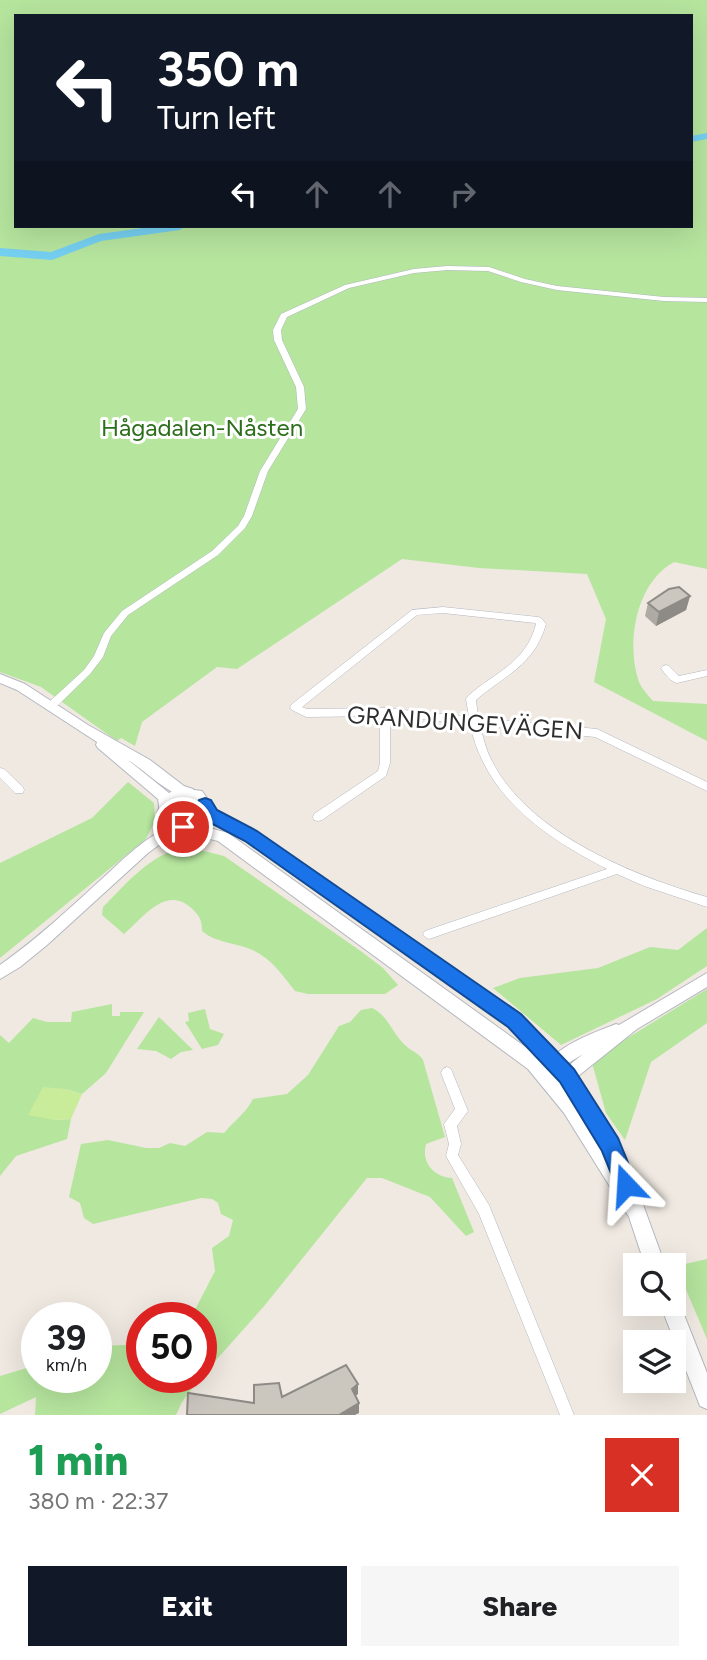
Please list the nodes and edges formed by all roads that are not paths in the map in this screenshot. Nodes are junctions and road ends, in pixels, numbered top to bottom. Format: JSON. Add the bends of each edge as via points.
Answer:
{"nodes":[{"id":1,"x":707,"y":300,"type":"edge"},
{"id":2,"x":666,"y":668,"type":"dead end"},
{"id":3,"x":707,"y":673,"type":"edge"},
{"id":4,"x":0,"y":678,"type":"edge"},
{"id":5,"x":51,"y":706,"type":"junction"},
{"id":6,"x":385,"y":712,"type":"junction"},
{"id":7,"x":474,"y":722,"type":"junction"},
{"id":8,"x":84,"y":728,"type":"junction"},
{"id":9,"x":0,"y":772,"type":"edge"},
{"id":10,"x":707,"y":787,"type":"edge"},
{"id":11,"x":19,"y":790,"type":"dead end"},
{"id":12,"x":188,"y":793,"type":"junction"},
{"id":13,"x":205,"y":805,"type":"junction"},
{"id":14,"x":165,"y":811,"type":"junction"},
{"id":15,"x":318,"y":817,"type":"dead end"},
{"id":16,"x":187,"y":827,"type":"junction"},
{"id":17,"x":147,"y":846,"type":"junction"},
{"id":18,"x":617,"y":870,"type":"junction"},
{"id":19,"x":707,"y":902,"type":"edge"},
{"id":20,"x":429,"y":933,"type":"dead end"},
{"id":21,"x":0,"y":973,"type":"edge"},
{"id":22,"x":707,"y":979,"type":"edge"},
{"id":23,"x":447,"y":1073,"type":"dead end"},
{"id":24,"x":555,"y":1074,"type":"junction"},
{"id":25,"x":650,"y":1253,"type":"edge"},
{"id":26,"x":675,"y":1316,"type":"edge"},
{"id":27,"x":707,"y":1399,"type":"edge"},
{"id":28,"x":567,"y":1415,"type":"edge"}],
"edges":[{"from":1,"to":5,"type":"street","via":[[557,288],[489,269],[447,268],[347,286],[284,316],[278,340],[300,387],[302,409],[264,471],[241,528],[215,553],[125,613],[107,635],[93,665]]},
{"from":2,"to":3,"type":"street","via":[[677,680]]},
{"from":4,"to":5,"type":"street"},
{"from":5,"to":8,"type":"street"},
{"from":6,"to":7,"type":"street","name":"GRANDUNGEVÄGEN"},
{"from":6,"to":7,"type":"street","name":"GRANDUNGEVÄGEN","via":[[306,713],[295,706],[415,612],[538,620],[539,636],[527,657],[471,699]]},
{"from":6,"to":15,"type":"street","via":[[382,773]]},
{"from":7,"to":10,"type":"street","name":"GRANDUNGEVÄGEN","via":[[597,733]]},
{"from":7,"to":18,"type":"street","via":[[483,753],[505,788],[551,831]]},
{"from":8,"to":12,"type":"street"},
{"from":8,"to":14,"type":"street","via":[[164,797]]},
{"from":9,"to":11,"type":"street"},
{"from":12,"to":13,"type":"main road","via":[[197,795]]},
{"from":12,"to":14,"type":"main road","via":[[174,796]]},
{"from":13,"to":16,"type":"main road","via":[[204,815]]},
{"from":13,"to":24,"type":"main road","via":[[211,815],[251,836],[514,1021]]},
{"from":14,"to":16,"type":"main road","via":[[174,825]]},
{"from":14,"to":17,"type":"street"},
{"from":16,"to":17,"type":"street","via":[[172,830]]},
{"from":16,"to":24,"type":"main road","via":[[223,837]]},
{"from":17,"to":21,"type":"street"},
{"from":18,"to":19,"type":"street"},
{"from":18,"to":20,"type":"street"},
{"from":22,"to":24,"type":"street"},
{"from":23,"to":28,"type":"street","via":[[462,1111],[450,1124],[455,1144],[452,1156],[484,1210]]},
{"from":24,"to":25,"type":"main road","via":[[570,1107],[634,1210]]},
{"from":26,"to":27,"type":"main road"}]}
